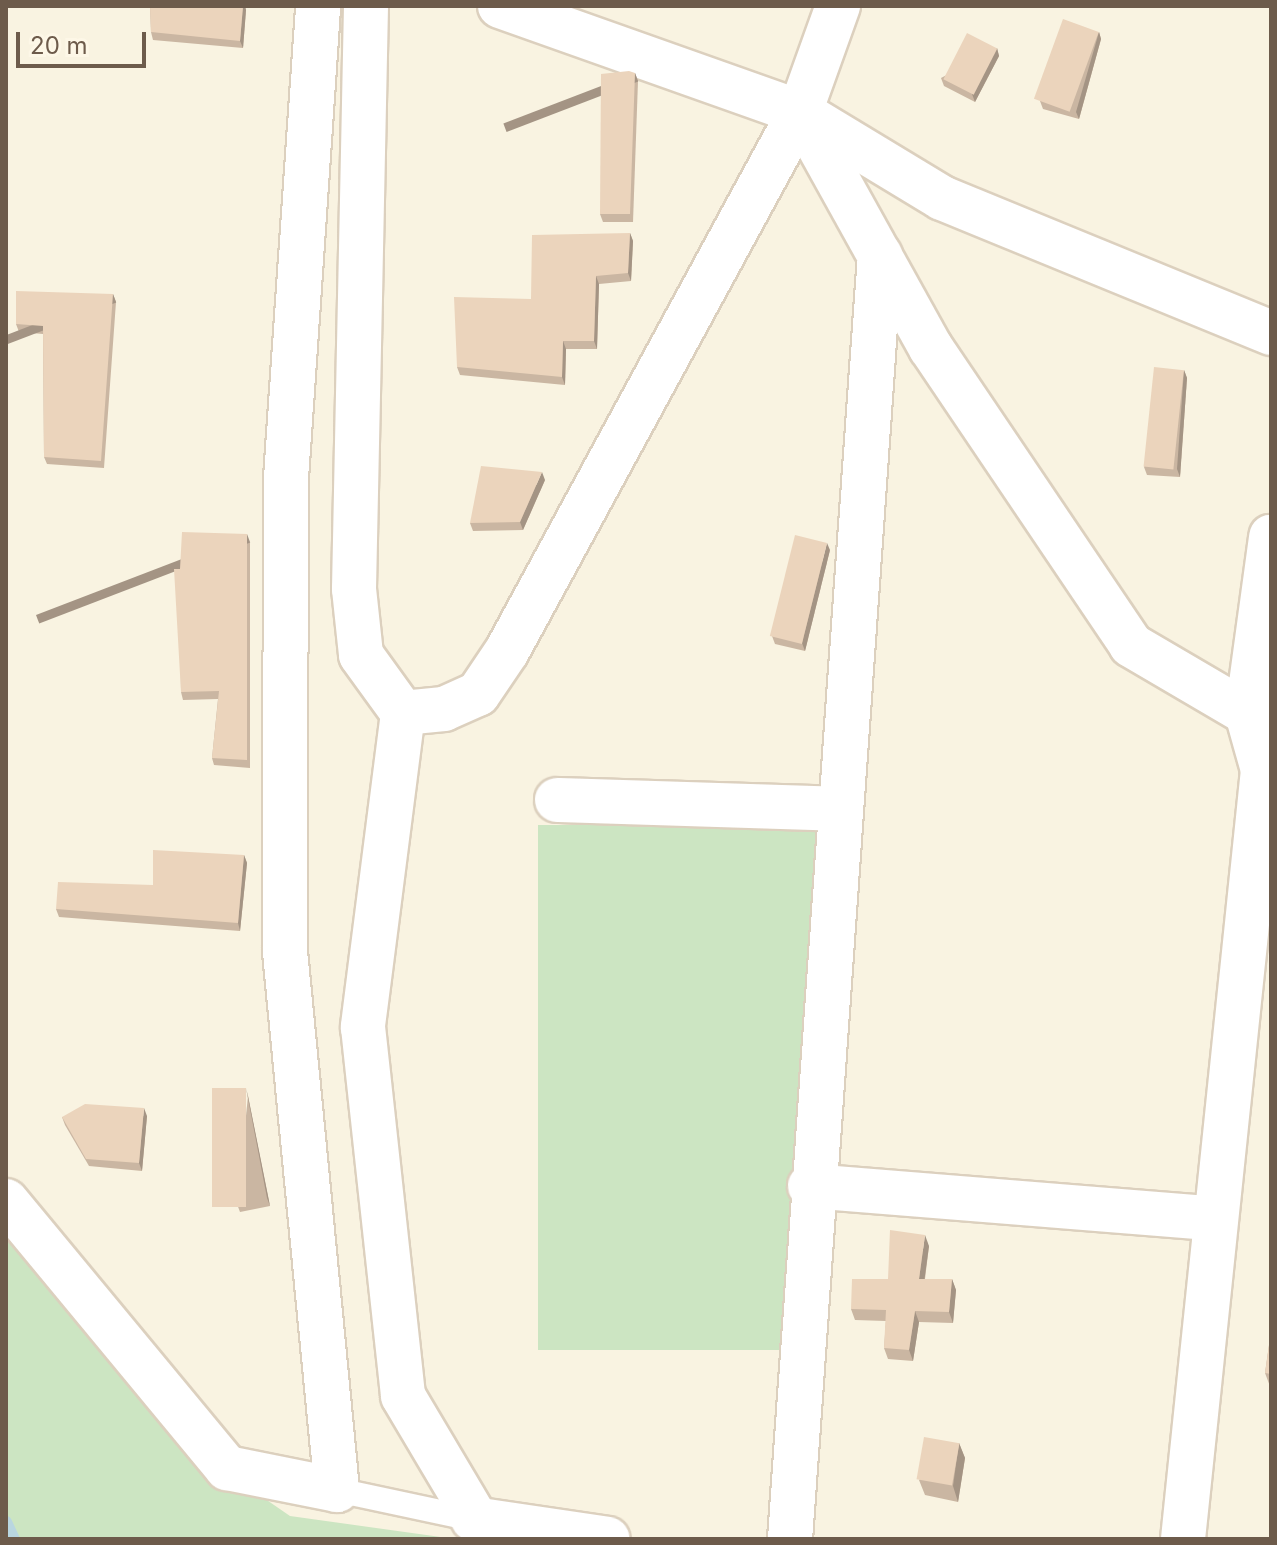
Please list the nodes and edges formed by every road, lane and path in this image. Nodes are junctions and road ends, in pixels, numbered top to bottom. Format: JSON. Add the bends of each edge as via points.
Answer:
{"nodes":[{"id":1,"x":318,"y":6,"type":"edge"},
{"id":2,"x":366,"y":6,"type":"edge"},
{"id":3,"x":500,"y":6,"type":"edge"},
{"id":4,"x":838,"y":6,"type":"edge"},
{"id":5,"x":800,"y":112,"type":"junction"},
{"id":6,"x":880,"y":255,"type":"junction"},
{"id":7,"x":1271,"y":333,"type":"edge"},
{"id":8,"x":1271,"y":537,"type":"edge"},
{"id":9,"x":403,"y":713,"type":"junction"},
{"id":10,"x":1247,"y":713,"type":"junction"},
{"id":11,"x":1267,"y":773,"type":"edge"},
{"id":12,"x":557,"y":800,"type":"dead end"},
{"id":13,"x":839,"y":809,"type":"junction"},
{"id":14,"x":810,"y":1186,"type":"junction"},
{"id":15,"x":6,"y":1201,"type":"edge"},
{"id":16,"x":1216,"y":1219,"type":"junction"},
{"id":17,"x":337,"y":1490,"type":"junction"},
{"id":18,"x":480,"y":1529,"type":"edge"},
{"id":19,"x":608,"y":1539,"type":"edge"},
{"id":20,"x":790,"y":1539,"type":"edge"},
{"id":21,"x":1183,"y":1539,"type":"edge"}],
"edges":[{"from":1,"to":17,"type":"street","via":[[286,478],[285,952]]},
{"from":2,"to":9,"type":"street","via":[[354,589],[361,655]]},
{"from":3,"to":5,"type":"street"},
{"from":4,"to":5,"type":"street"},
{"from":5,"to":6,"type":"street"},
{"from":5,"to":7,"type":"street","via":[[942,198]]},
{"from":5,"to":9,"type":"street","via":[[485,683],[444,709]]},
{"from":6,"to":10,"type":"street","via":[[995,448],[1131,645]]},
{"from":6,"to":13,"type":"street"},
{"from":8,"to":10,"type":"street"},
{"from":9,"to":18,"type":"street","via":[[363,1027],[403,1396]]},
{"from":10,"to":11,"type":"street"},
{"from":11,"to":16,"type":"street"},
{"from":12,"to":13,"type":"street"},
{"from":13,"to":14,"type":"street"},
{"from":14,"to":16,"type":"street"},
{"from":14,"to":20,"type":"street"},
{"from":15,"to":17,"type":"street","via":[[227,1468]]},
{"from":16,"to":21,"type":"street"},
{"from":17,"to":18,"type":"lane"},
{"from":18,"to":19,"type":"street"}]}
